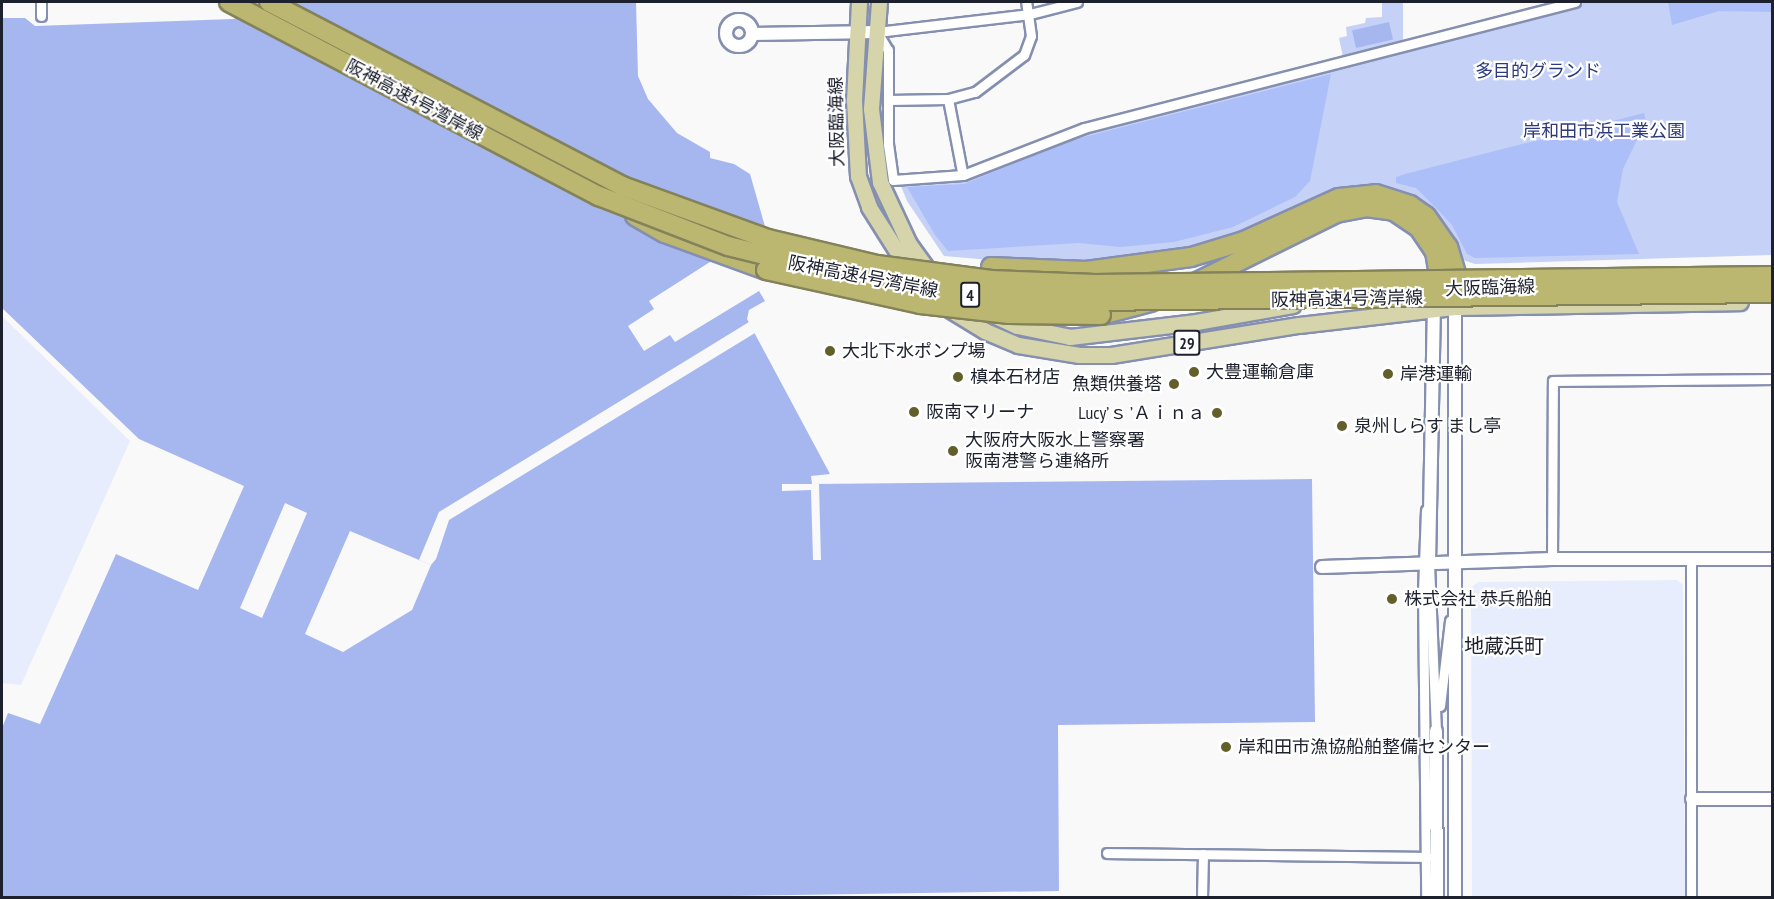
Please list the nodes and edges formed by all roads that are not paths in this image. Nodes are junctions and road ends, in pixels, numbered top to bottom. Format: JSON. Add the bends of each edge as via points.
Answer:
{"nodes":[{"id":1,"x":41,"y":2,"type":"edge"},
{"id":2,"x":229,"y":2,"type":"edge"},
{"id":3,"x":268,"y":2,"type":"edge"},
{"id":4,"x":860,"y":2,"type":"edge"},
{"id":5,"x":879,"y":2,"type":"edge"},
{"id":6,"x":1026,"y":2,"type":"edge"},
{"id":7,"x":1077,"y":2,"type":"edge"},
{"id":8,"x":1575,"y":2,"type":"edge"},
{"id":9,"x":1053,"y":4,"type":"edge"},
{"id":10,"x":1541,"y":6,"type":"edge"},
{"id":11,"x":1030,"y":14,"type":"junction"},
{"id":12,"x":41,"y":16,"type":"dead end"},
{"id":13,"x":858,"y":32,"type":"junction"},
{"id":14,"x":877,"y":32,"type":"junction"},
{"id":15,"x":752,"y":34,"type":"dead end"},
{"id":16,"x":948,"y":99,"type":"junction"},
{"id":17,"x":888,"y":100,"type":"junction"},
{"id":18,"x":962,"y":172,"type":"dead end"},
{"id":19,"x":599,"y":196,"type":"junction"},
{"id":20,"x":768,"y":239,"type":"junction"},
{"id":21,"x":1773,"y":268,"type":"edge"},
{"id":22,"x":1447,"y":274,"type":"junction"},
{"id":23,"x":1773,"y":276,"type":"edge"},
{"id":24,"x":1773,"y":293,"type":"edge"},
{"id":25,"x":1773,"y":302,"type":"edge"},
{"id":26,"x":1454,"y":307,"type":"junction"},
{"id":27,"x":1432,"y":311,"type":"junction"},
{"id":28,"x":1773,"y":379,"type":"edge"},
{"id":29,"x":1552,"y":559,"type":"junction"},
{"id":30,"x":1773,"y":559,"type":"edge"},
{"id":31,"x":1691,"y":560,"type":"junction"},
{"id":32,"x":1454,"y":563,"type":"junction"},
{"id":33,"x":1426,"y":564,"type":"junction"},
{"id":34,"x":1322,"y":567,"type":"dead end"},
{"id":35,"x":1454,"y":592,"type":"junction"},
{"id":36,"x":1436,"y":731,"type":"junction"},
{"id":37,"x":1692,"y":799,"type":"junction"},
{"id":38,"x":1773,"y":799,"type":"edge"},
{"id":39,"x":1107,"y":853,"type":"dead end"},
{"id":40,"x":1203,"y":854,"type":"junction"},
{"id":41,"x":1427,"y":857,"type":"junction"},
{"id":42,"x":1202,"y":897,"type":"edge"},
{"id":43,"x":1426,"y":897,"type":"edge"},
{"id":44,"x":1437,"y":897,"type":"edge"},
{"id":45,"x":1455,"y":897,"type":"edge"},
{"id":46,"x":1691,"y":897,"type":"edge"}],
"edges":[{"from":1,"to":12,"type":"street"},
{"from":2,"to":19,"type":"highway","name":"阪神高速4号湾岸線","number":"4","bridge":true},
{"from":3,"to":20,"type":"highway","name":"阪神高速4号湾岸線","number":"4","bridge":true,"via":[[611,181]]},
{"from":4,"to":13,"type":"main road","name":"大阪臨海線","number":"29"},
{"from":5,"to":14,"type":"main road","name":"大阪臨海線","number":"29"},
{"from":6,"to":11,"type":"street"},
{"from":7,"to":9,"type":"street"},
{"from":8,"to":10,"type":"street"},
{"from":9,"to":11,"type":"street"},
{"from":10,"to":17,"type":"street","via":[[1084,128],[963,176],[893,180]]},
{"from":11,"to":14,"type":"street"},
{"from":11,"to":16,"type":"street","via":[[1030,36],[1024,56],[975,92]]},
{"from":13,"to":14,"type":"street"},
{"from":13,"to":15,"type":"street"},
{"from":13,"to":27,"type":"main road","name":"大阪臨海線","number":"29","via":[[854,143],[858,176],[869,207],[912,276],[956,316],[985,331],[1042,352],[1111,355],[1299,325]]},
{"from":14,"to":17,"type":"street","via":[[888,50]]},
{"from":14,"to":22,"type":"main road","name":"大阪臨海線","number":"29","via":[[872,136],[887,204],[919,259],[950,295],[990,314],[1049,334],[1092,336],[1196,322]]},
{"from":16,"to":17,"type":"street"},
{"from":16,"to":18,"type":"street"},
{"from":19,"to":22,"type":"highway","number":"4","bridge":true,"via":[[665,233],[823,286],[962,309],[1101,315],[1167,296],[1336,213],[1365,207],[1394,211],[1419,228]]},
{"from":19,"to":24,"type":"highway","name":"阪神高速4号湾岸線","number":"4","bridge":true,"via":[[718,242],[780,261],[878,283],[991,297],[1169,302]]},
{"from":20,"to":22,"type":"highway","number":"4","bridge":true,"via":[[882,259],[1086,271],[1137,266],[1217,250],[1319,206],[1358,194],[1394,197],[1410,205],[1438,231],[1448,247]]},
{"from":20,"to":23,"type":"highway","name":"阪神高速4号湾岸線","number":"4","bridge":true,"via":[[925,273],[1042,283],[1155,285]]},
{"from":21,"to":22,"type":"main road","name":"大阪臨海線","number":"29"},
{"from":22,"to":26,"type":"street"},
{"from":22,"to":27,"type":"street"},
{"from":25,"to":26,"type":"main road","name":"大阪臨海線","number":"29"},
{"from":26,"to":27,"type":"main road","name":"大阪臨海線","number":"29"},
{"from":26,"to":32,"type":"street"},
{"from":27,"to":33,"type":"street"},
{"from":28,"to":29,"type":"street","via":[[1553,381]]},
{"from":29,"to":31,"type":"street"},
{"from":29,"to":32,"type":"street"},
{"from":30,"to":31,"type":"street"},
{"from":31,"to":37,"type":"street"},
{"from":32,"to":33,"type":"street"},
{"from":32,"to":35,"type":"street"},
{"from":33,"to":34,"type":"street"},
{"from":33,"to":36,"type":"street"},
{"from":33,"to":41,"type":"street"},
{"from":35,"to":36,"type":"street"},
{"from":35,"to":45,"type":"street"},
{"from":36,"to":44,"type":"street"},
{"from":37,"to":38,"type":"street"},
{"from":37,"to":46,"type":"street"},
{"from":39,"to":40,"type":"street"},
{"from":40,"to":41,"type":"street"},
{"from":40,"to":42,"type":"street"},
{"from":41,"to":43,"type":"street"}]}
